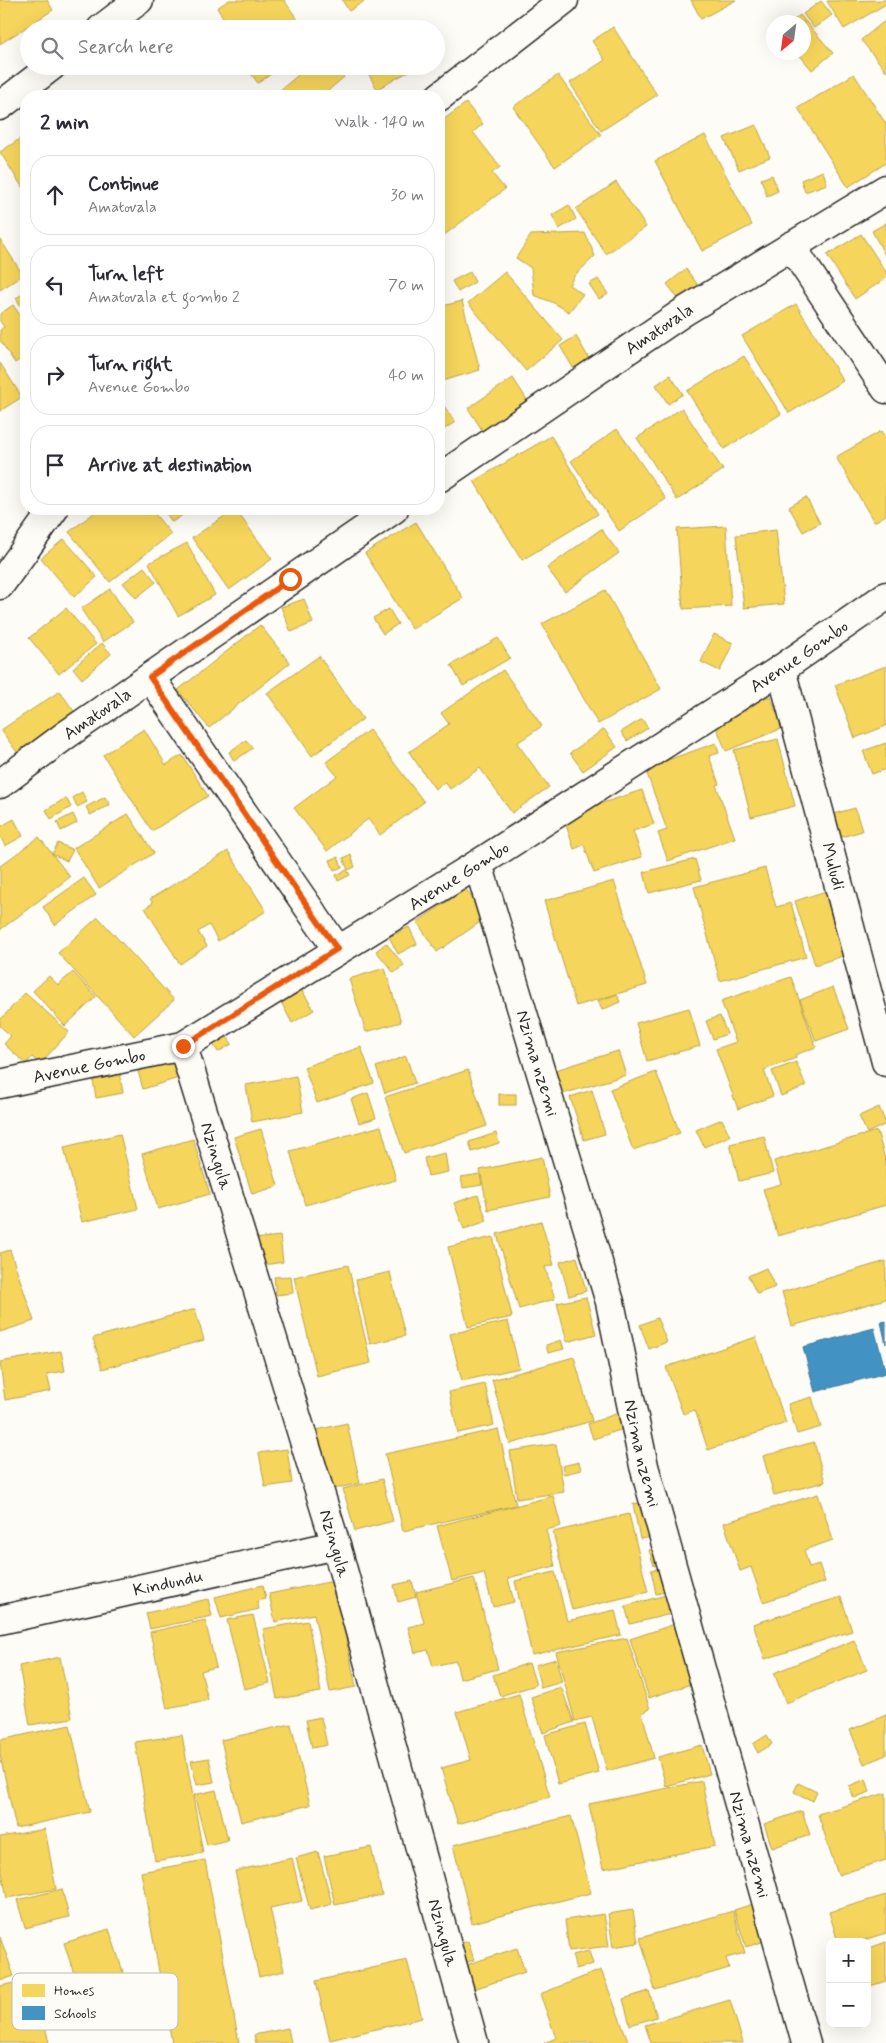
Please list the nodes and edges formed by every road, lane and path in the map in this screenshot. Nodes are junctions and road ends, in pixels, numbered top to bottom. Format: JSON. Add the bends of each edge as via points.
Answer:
{"nodes":[{"id":1,"x":139,"y":0,"type":"edge"},
{"id":2,"x":564,"y":0,"type":"edge"},
{"id":3,"x":113,"y":20,"type":"edge"},
{"id":4,"x":40,"y":75,"type":"edge"},
{"id":5,"x":21,"y":90,"type":"edge"},
{"id":6,"x":20,"y":91,"type":"edge"},
{"id":7,"x":445,"y":92,"type":"edge"},
{"id":8,"x":0,"y":106,"type":"edge"},
{"id":9,"x":886,"y":189,"type":"edge"},
{"id":10,"x":792,"y":246,"type":"junction"},
{"id":11,"x":886,"y":389,"type":"edge"},
{"id":12,"x":445,"y":474,"type":"edge"},
{"id":13,"x":50,"y":515,"type":"edge"},
{"id":14,"x":385,"y":515,"type":"edge"},
{"id":15,"x":0,"y":586,"type":"edge"},
{"id":16,"x":886,"y":596,"type":"edge"},
{"id":17,"x":781,"y":669,"type":"junction"},
{"id":18,"x":150,"y":677,"type":"junction"},
{"id":19,"x":0,"y":784,"type":"edge"},
{"id":20,"x":478,"y":864,"type":"junction"},
{"id":21,"x":337,"y":949,"type":"junction"},
{"id":22,"x":183,"y":1046,"type":"junction"},
{"id":23,"x":886,"y":1062,"type":"edge"},
{"id":24,"x":0,"y":1084,"type":"edge"},
{"id":25,"x":336,"y":1545,"type":"junction"},
{"id":26,"x":0,"y":1620,"type":"edge"},
{"id":27,"x":474,"y":2043,"type":"edge"},
{"id":28,"x":806,"y":2043,"type":"edge"}],
"edges":[{"from":1,"to":3,"type":"street"},
{"from":2,"to":7,"type":"street"},
{"from":4,"to":5,"type":"street"},
{"from":6,"to":8,"type":"street"},
{"from":9,"to":10,"type":"street","name":"Amatovala"},
{"from":10,"to":11,"type":"street"},
{"from":10,"to":12,"type":"street","name":"Amatovala","via":[[685,311]]},
{"from":13,"to":15,"type":"street"},
{"from":14,"to":18,"type":"street","name":"Amatovala"},
{"from":16,"to":17,"type":"street","name":"Avenue Gombo"},
{"from":17,"to":20,"type":"street","name":"Avenue Gombo"},
{"from":17,"to":23,"type":"street","name":"Muludi"},
{"from":18,"to":19,"type":"street","name":"Amatovala"},
{"from":18,"to":21,"type":"street"},
{"from":20,"to":21,"type":"street","name":"Avenue Gombo"},
{"from":20,"to":28,"type":"street","name":"Nzima nzemi","via":[[610,1302],[644,1466]]},
{"from":21,"to":22,"type":"street","name":"Avenue Gombo"},
{"from":22,"to":24,"type":"street","name":"Avenue Gombo"},
{"from":22,"to":25,"type":"street","name":"Nzingula"},
{"from":25,"to":26,"type":"street","name":"Kindundu"},
{"from":25,"to":27,"type":"street","name":"Nzingula"}]}
